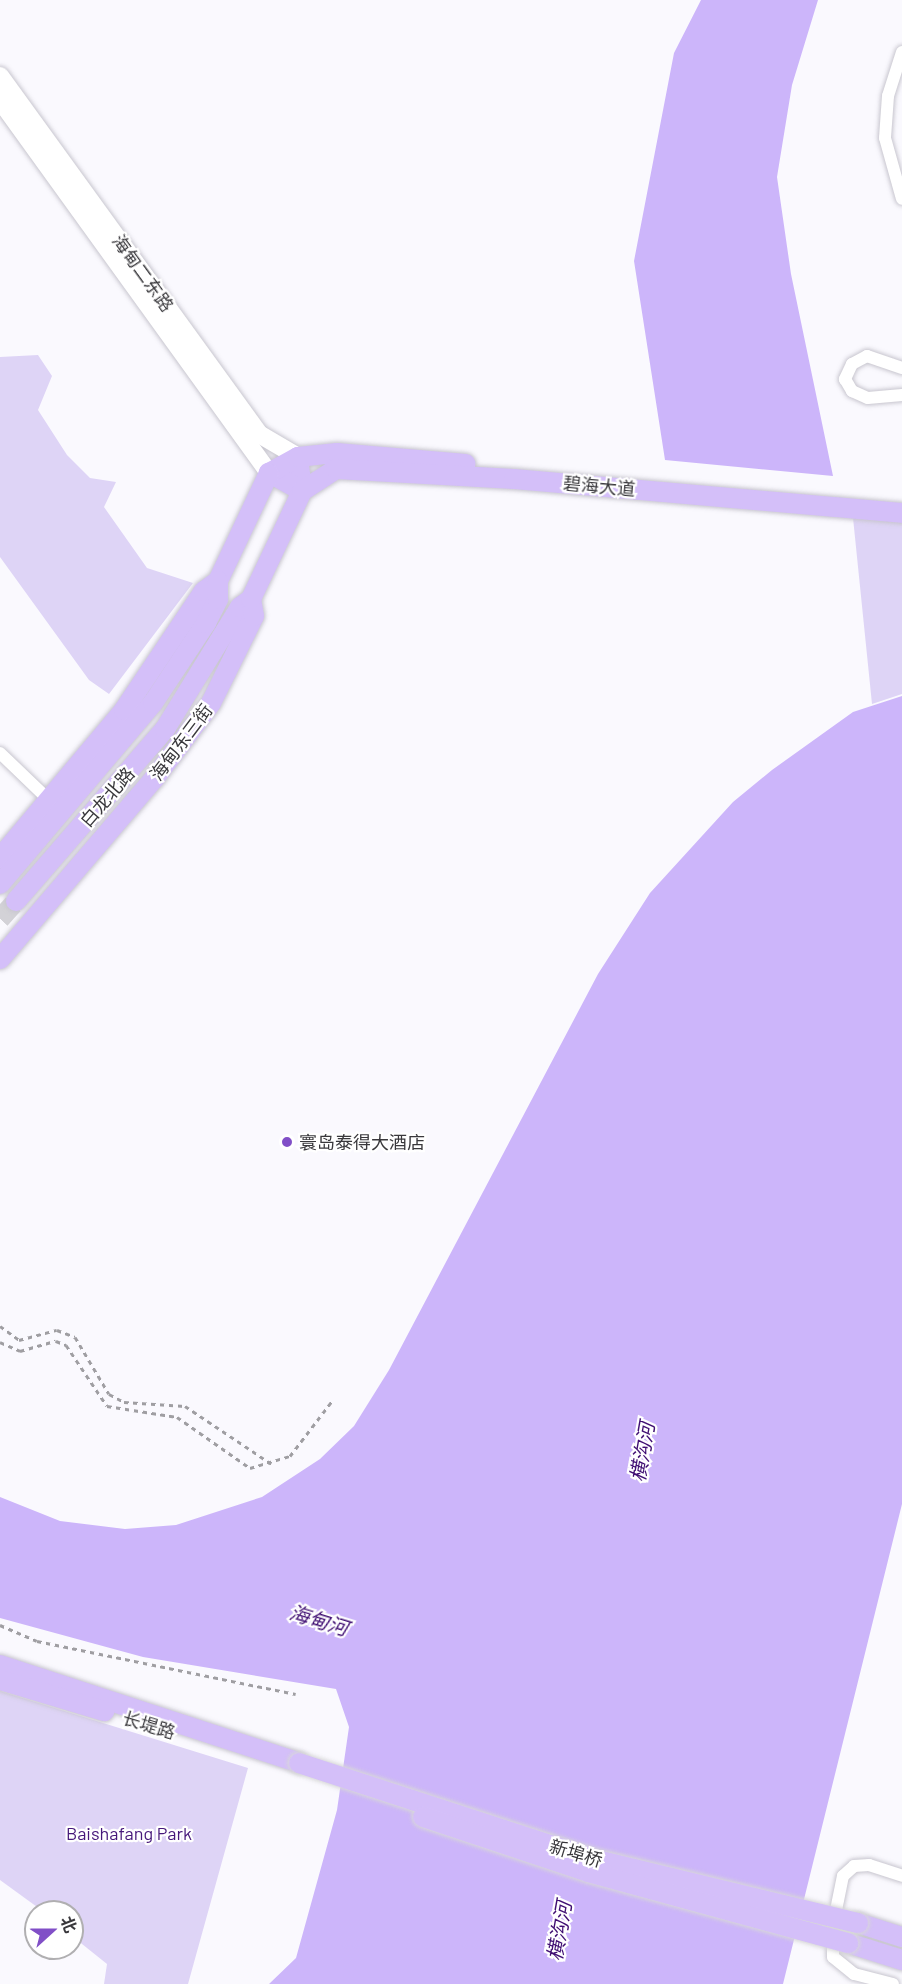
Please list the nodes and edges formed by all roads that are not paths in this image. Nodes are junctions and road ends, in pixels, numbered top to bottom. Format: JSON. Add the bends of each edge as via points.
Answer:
{"nodes":[{"id":1,"x":902,"y":52,"type":"edge"},
{"id":2,"x":0,"y":76,"type":"edge"},
{"id":3,"x":0,"y":100,"type":"edge"},
{"id":4,"x":902,"y":200,"type":"edge"},
{"id":5,"x":902,"y":368,"type":"edge"},
{"id":6,"x":902,"y":395,"type":"edge"},
{"id":7,"x":298,"y":457,"type":"junction"},
{"id":8,"x":269,"y":473,"type":"junction"},
{"id":9,"x":302,"y":491,"type":"junction"},
{"id":10,"x":902,"y":505,"type":"edge"},
{"id":11,"x":902,"y":513,"type":"edge"},
{"id":12,"x":218,"y":581,"type":"junction"},
{"id":13,"x":251,"y":599,"type":"junction"},
{"id":14,"x":0,"y":753,"type":"edge"},
{"id":15,"x":49,"y":800,"type":"junction"},
{"id":16,"x":0,"y":858,"type":"edge"},
{"id":17,"x":0,"y":884,"type":"tunnel mouth"},
{"id":18,"x":16,"y":901,"type":"tunnel mouth"},
{"id":19,"x":0,"y":959,"type":"edge"},
{"id":20,"x":0,"y":1665,"type":"edge"},
{"id":21,"x":0,"y":1680,"type":"edge"},
{"id":22,"x":297,"y":1768,"type":"junction"},
{"id":23,"x":902,"y":1876,"type":"edge"},
{"id":24,"x":902,"y":1937,"type":"edge"},
{"id":25,"x":902,"y":1960,"type":"edge"},
{"id":26,"x":893,"y":1984,"type":"edge"}],
"edges":[{"from":1,"to":4,"type":"street","via":[[888,96],[885,138]]},
{"from":2,"to":7,"type":"main road","name":"海甸二东路","via":[[259,434]]},
{"from":3,"to":8,"type":"main road","name":"海甸二东路"},
{"from":5,"to":6,"type":"street","via":[[867,356],[852,364],[845,379],[852,391],[868,398]]},
{"from":7,"to":8,"type":"main road"},
{"from":7,"to":9,"type":"main road"},
{"from":7,"to":10,"type":"main road","name":"碧海大道","via":[[337,453]]},
{"from":8,"to":9,"type":"main road"},
{"from":8,"to":12,"type":"main road"},
{"from":9,"to":11,"type":"main road","name":"碧海大道","via":[[336,469],[514,479]]},
{"from":9,"to":13,"type":"main road","name":"海甸东三街"},
{"from":12,"to":15,"type":"main road","via":[[204,591],[124,710]]},
{"from":12,"to":17,"type":"main road","name":"白龙北路","via":[[218,599],[206,623],[153,703]]},
{"from":13,"to":18,"type":"main road","name":"白龙北路","via":[[240,607],[165,729]]},
{"from":13,"to":19,"type":"main road","name":"海甸东三街","via":[[254,616],[198,722]]},
{"from":14,"to":15,"type":"street"},
{"from":15,"to":16,"type":"main road"},
{"from":20,"to":22,"type":"main road"},
{"from":21,"to":22,"type":"main road","name":"长堤路"},
{"from":22,"to":24,"type":"main road","name":"新埠桥","bridge":true,"via":[[589,1858]]},
{"from":22,"to":25,"type":"main road","name":"新埠桥","bridge":true,"via":[[588,1872]]},
{"from":23,"to":26,"type":"street","via":[[869,1865],[854,1866],[843,1876],[833,1925],[833,1957],[854,1974]]}]}
